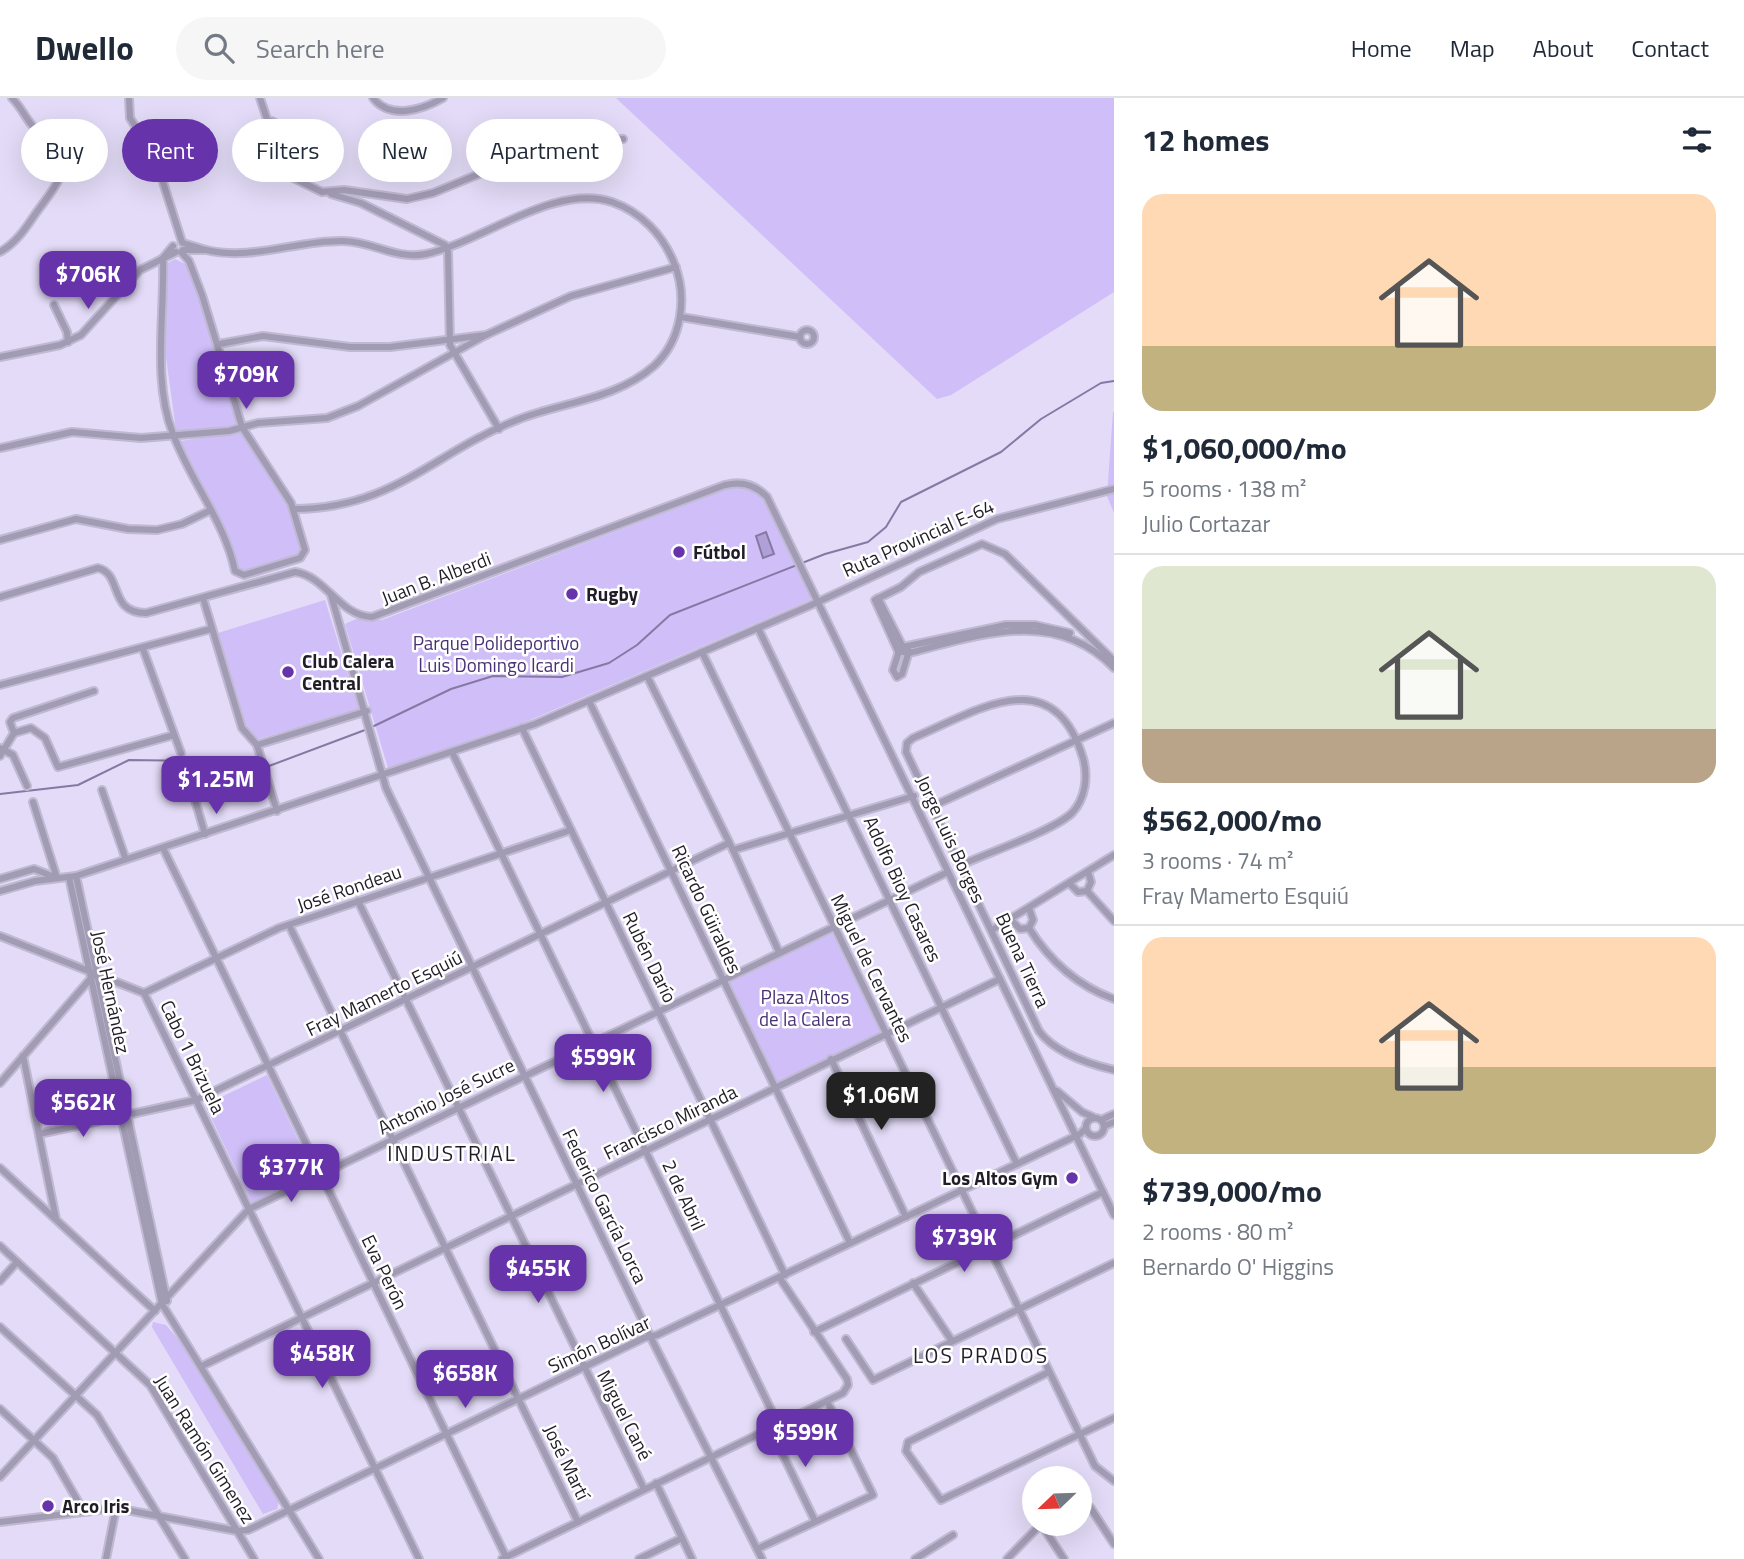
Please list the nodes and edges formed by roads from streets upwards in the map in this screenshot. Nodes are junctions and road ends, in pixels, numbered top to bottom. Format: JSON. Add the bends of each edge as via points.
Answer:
{"nodes":[{"id":1,"x":12,"y":98,"type":"edge"},
{"id":2,"x":130,"y":98,"type":"edge"},
{"id":3,"x":260,"y":98,"type":"edge"},
{"id":4,"x":373,"y":98,"type":"edge"},
{"id":5,"x":443,"y":98,"type":"edge"},
{"id":6,"x":267,"y":119,"type":"edge"},
{"id":7,"x":466,"y":179,"type":"edge"},
{"id":8,"x":298,"y":182,"type":"edge"},
{"id":9,"x":330,"y":193,"type":"junction"},
{"id":10,"x":179,"y":247,"type":"junction"},
{"id":11,"x":447,"y":248,"type":"junction"},
{"id":12,"x":0,"y":252,"type":"edge"},
{"id":13,"x":163,"y":258,"type":"junction"},
{"id":14,"x":676,"y":267,"type":"junction"},
{"id":15,"x":54,"y":305,"type":"dead end"},
{"id":16,"x":681,"y":317,"type":"junction"},
{"id":17,"x":485,"y":335,"type":"junction"},
{"id":18,"x":800,"y":337,"type":"dead end"},
{"id":19,"x":449,"y":339,"type":"junction"},
{"id":20,"x":68,"y":342,"type":"junction"},
{"id":21,"x":219,"y":344,"type":"junction"},
{"id":22,"x":454,"y":353,"type":"junction"},
{"id":23,"x":0,"y":357,"type":"edge"},
{"id":24,"x":242,"y":427,"type":"junction"},
{"id":25,"x":499,"y":429,"type":"junction"},
{"id":26,"x":174,"y":436,"type":"junction"},
{"id":27,"x":0,"y":448,"type":"edge"},
{"id":28,"x":749,"y":485,"type":"joint"},
{"id":29,"x":1114,"y":489,"type":"edge"},
{"id":30,"x":293,"y":509,"type":"junction"},
{"id":31,"x":211,"y":510,"type":"junction"},
{"id":32,"x":0,"y":540,"type":"edge"},
{"id":33,"x":331,"y":594,"type":"junction"},
{"id":34,"x":0,"y":597,"type":"edge"},
{"id":35,"x":203,"y":598,"type":"junction"},
{"id":36,"x":819,"y":601,"type":"junction"},
{"id":37,"x":362,"y":616,"type":"junction"},
{"id":38,"x":1076,"y":624,"type":"junction"},
{"id":39,"x":342,"y":628,"type":"junction"},
{"id":40,"x":758,"y":628,"type":"junction"},
{"id":41,"x":211,"y":629,"type":"junction"},
{"id":42,"x":1069,"y":635,"type":"junction"},
{"id":43,"x":900,"y":648,"type":"junction"},
{"id":44,"x":143,"y":649,"type":"junction"},
{"id":45,"x":910,"y":649,"type":"junction"},
{"id":46,"x":702,"y":652,"type":"junction"},
{"id":47,"x":1101,"y":653,"type":"junction"},
{"id":48,"x":1114,"y":661,"type":"edge"},
{"id":49,"x":1114,"y":668,"type":"edge"},
{"id":50,"x":647,"y":676,"type":"junction"},
{"id":51,"x":0,"y":685,"type":"edge"},
{"id":52,"x":94,"y":691,"type":"dead end"},
{"id":53,"x":589,"y":701,"type":"junction"},
{"id":54,"x":367,"y":711,"type":"junction"},
{"id":55,"x":1114,"y":723,"type":"edge"},
{"id":56,"x":522,"y":728,"type":"junction"},
{"id":57,"x":13,"y":733,"type":"junction"},
{"id":58,"x":174,"y":735,"type":"junction"},
{"id":59,"x":1076,"y":741,"type":"junction"},
{"id":60,"x":257,"y":746,"type":"junction"},
{"id":61,"x":1,"y":751,"type":"edge"},
{"id":62,"x":452,"y":752,"type":"junction"},
{"id":63,"x":181,"y":753,"type":"dead end"},
{"id":64,"x":186,"y":769,"type":"dead end"},
{"id":65,"x":384,"y":776,"type":"junction"},
{"id":66,"x":27,"y":786,"type":"dead end"},
{"id":67,"x":102,"y":790,"type":"dead end"},
{"id":68,"x":914,"y":796,"type":"junction"},
{"id":69,"x":33,"y":803,"type":"dead end"},
{"id":70,"x":933,"y":806,"type":"junction"},
{"id":71,"x":277,"y":811,"type":"junction"},
{"id":72,"x":851,"y":815,"type":"junction"},
{"id":73,"x":571,"y":830,"type":"junction"},
{"id":74,"x":792,"y":833,"type":"junction"},
{"id":75,"x":205,"y":834,"type":"junction"},
{"id":76,"x":731,"y":847,"type":"junction"},
{"id":77,"x":163,"y":848,"type":"junction"},
{"id":78,"x":501,"y":854,"type":"junction"},
{"id":79,"x":1114,"y":855,"type":"edge"},
{"id":80,"x":125,"y":857,"type":"junction"},
{"id":81,"x":961,"y":865,"type":"junction"},
{"id":82,"x":672,"y":871,"type":"junction"},
{"id":83,"x":948,"y":872,"type":"junction"},
{"id":84,"x":1088,"y":872,"type":"junction"},
{"id":85,"x":72,"y":876,"type":"junction"},
{"id":86,"x":429,"y":877,"type":"junction"},
{"id":87,"x":57,"y":878,"type":"junction"},
{"id":88,"x":0,"y":879,"type":"edge"},
{"id":89,"x":1069,"y":883,"type":"junction"},
{"id":90,"x":0,"y":891,"type":"edge"},
{"id":91,"x":1087,"y":891,"type":"junction"},
{"id":92,"x":889,"y":899,"type":"junction"},
{"id":93,"x":358,"y":901,"type":"junction"},
{"id":94,"x":607,"y":904,"type":"junction"},
{"id":95,"x":1029,"y":908,"type":"junction"},
{"id":96,"x":1010,"y":919,"type":"junction"},
{"id":97,"x":1114,"y":921,"type":"edge"},
{"id":98,"x":289,"y":925,"type":"junction"},
{"id":99,"x":835,"y":925,"type":"junction"},
{"id":100,"x":1029,"y":928,"type":"junction"},
{"id":101,"x":992,"y":930,"type":"junction"},
{"id":102,"x":541,"y":935,"type":"junction"},
{"id":103,"x":0,"y":936,"type":"edge"},
{"id":104,"x":779,"y":953,"type":"junction"},
{"id":105,"x":216,"y":958,"type":"junction"},
{"id":106,"x":473,"y":967,"type":"junction"},
{"id":107,"x":93,"y":974,"type":"junction"},
{"id":108,"x":1000,"y":979,"type":"junction"},
{"id":109,"x":723,"y":980,"type":"junction"},
{"id":110,"x":144,"y":993,"type":"junction"},
{"id":111,"x":1114,"y":999,"type":"edge"},
{"id":112,"x":406,"y":1000,"type":"junction"},
{"id":113,"x":942,"y":1006,"type":"junction"},
{"id":114,"x":659,"y":1012,"type":"junction"},
{"id":115,"x":340,"y":1030,"type":"junction"},
{"id":116,"x":886,"y":1033,"type":"junction"},
{"id":117,"x":593,"y":1043,"type":"junction"},
{"id":118,"x":23,"y":1056,"type":"junction"},
{"id":119,"x":831,"y":1059,"type":"junction"},
{"id":120,"x":268,"y":1066,"type":"junction"},
{"id":121,"x":1114,"y":1070,"type":"edge"},
{"id":122,"x":525,"y":1075,"type":"junction"},
{"id":123,"x":0,"y":1083,"type":"edge"},
{"id":124,"x":776,"y":1087,"type":"junction"},
{"id":125,"x":1053,"y":1088,"type":"junction"},
{"id":126,"x":197,"y":1100,"type":"junction"},
{"id":127,"x":458,"y":1109,"type":"junction"},
{"id":128,"x":125,"y":1116,"type":"junction"},
{"id":129,"x":710,"y":1119,"type":"junction"},
{"id":130,"x":1107,"y":1120,"type":"edge"},
{"id":131,"x":1086,"y":1128,"type":"junction"},
{"id":132,"x":39,"y":1134,"type":"junction"},
{"id":133,"x":1077,"y":1135,"type":"junction"},
{"id":134,"x":1094,"y":1136,"type":"junction"},
{"id":135,"x":393,"y":1139,"type":"junction"},
{"id":136,"x":646,"y":1151,"type":"junction"},
{"id":137,"x":1017,"y":1164,"type":"junction"},
{"id":138,"x":0,"y":1168,"type":"edge"},
{"id":139,"x":321,"y":1175,"type":"junction"},
{"id":140,"x":578,"y":1184,"type":"junction"},
{"id":141,"x":962,"y":1190,"type":"junction"},
{"id":142,"x":1103,"y":1192,"type":"junction"},
{"id":143,"x":249,"y":1209,"type":"junction"},
{"id":144,"x":1114,"y":1215,"type":"edge"},
{"id":145,"x":511,"y":1216,"type":"junction"},
{"id":146,"x":906,"y":1217,"type":"junction"},
{"id":147,"x":57,"y":1220,"type":"junction"},
{"id":148,"x":850,"y":1243,"type":"junction"},
{"id":149,"x":0,"y":1246,"type":"edge"},
{"id":150,"x":989,"y":1247,"type":"junction"},
{"id":151,"x":445,"y":1248,"type":"junction"},
{"id":152,"x":17,"y":1262,"type":"junction"},
{"id":153,"x":1114,"y":1263,"type":"edge"},
{"id":154,"x":782,"y":1276,"type":"junction"},
{"id":155,"x":0,"y":1281,"type":"edge"},
{"id":156,"x":373,"y":1283,"type":"junction"},
{"id":157,"x":913,"y":1283,"type":"junction"},
{"id":158,"x":164,"y":1301,"type":"junction"},
{"id":159,"x":719,"y":1306,"type":"junction"},
{"id":160,"x":1019,"y":1309,"type":"junction"},
{"id":161,"x":155,"y":1311,"type":"junction"},
{"id":162,"x":302,"y":1318,"type":"junction"},
{"id":163,"x":0,"y":1327,"type":"edge"},
{"id":164,"x":814,"y":1332,"type":"junction"},
{"id":165,"x":650,"y":1336,"type":"junction"},
{"id":166,"x":846,"y":1339,"type":"dead end"},
{"id":167,"x":952,"y":1341,"type":"junction"},
{"id":168,"x":116,"y":1353,"type":"junction"},
{"id":169,"x":202,"y":1366,"type":"junction"},
{"id":170,"x":583,"y":1368,"type":"junction"},
{"id":171,"x":1049,"y":1372,"type":"junction"},
{"id":172,"x":75,"y":1396,"type":"junction"},
{"id":173,"x":519,"y":1399,"type":"junction"},
{"id":174,"x":827,"y":1401,"type":"junction"},
{"id":175,"x":0,"y":1409,"type":"edge"},
{"id":176,"x":1114,"y":1418,"type":"edge"},
{"id":177,"x":774,"y":1426,"type":"junction"},
{"id":178,"x":446,"y":1434,"type":"junction"},
{"id":179,"x":1080,"y":1435,"type":"junction"},
{"id":180,"x":34,"y":1440,"type":"junction"},
{"id":181,"x":711,"y":1457,"type":"junction"},
{"id":182,"x":375,"y":1469,"type":"junction"},
{"id":183,"x":0,"y":1477,"type":"edge"},
{"id":184,"x":1114,"y":1481,"type":"edge"},
{"id":185,"x":656,"y":1483,"type":"junction"},
{"id":186,"x":644,"y":1489,"type":"junction"},
{"id":187,"x":116,"y":1508,"type":"junction"},
{"id":188,"x":83,"y":1510,"type":"junction"},
{"id":189,"x":1092,"y":1510,"type":"edge"},
{"id":190,"x":290,"y":1511,"type":"junction"},
{"id":191,"x":158,"y":1513,"type":"junction"},
{"id":192,"x":815,"y":1521,"type":"junction"},
{"id":193,"x":0,"y":1522,"type":"edge"},
{"id":194,"x":578,"y":1522,"type":"junction"},
{"id":195,"x":237,"y":1531,"type":"junction"},
{"id":196,"x":953,"y":1535,"type":"dead end"},
{"id":197,"x":1029,"y":1536,"type":"edge"},
{"id":198,"x":1049,"y":1536,"type":"edge"},
{"id":199,"x":682,"y":1538,"type":"junction"},
{"id":200,"x":1114,"y":1544,"type":"edge"},
{"id":201,"x":757,"y":1549,"type":"junction"},
{"id":202,"x":505,"y":1558,"type":"edge"},
{"id":203,"x":106,"y":1559,"type":"edge"},
{"id":204,"x":185,"y":1559,"type":"edge"},
{"id":205,"x":254,"y":1559,"type":"edge"},
{"id":206,"x":319,"y":1559,"type":"edge"},
{"id":207,"x":419,"y":1559,"type":"edge"},
{"id":208,"x":639,"y":1559,"type":"edge"},
{"id":209,"x":692,"y":1559,"type":"edge"},
{"id":210,"x":762,"y":1559,"type":"edge"},
{"id":211,"x":915,"y":1559,"type":"edge"},
{"id":212,"x":1007,"y":1559,"type":"edge"},
{"id":213,"x":1064,"y":1559,"type":"edge"}],
"edges":[{"from":1,"to":12,"type":"street","via":[[56,151],[62,168],[59,181],[36,214]]},
{"from":2,"to":10,"type":"street","via":[[130,118],[155,158]]},
{"from":3,"to":6,"type":"street"},
{"from":4,"to":5,"type":"street","via":[[382,107],[401,111]]},
{"from":7,"to":9,"type":"street","via":[[423,197],[401,199],[345,190]]},
{"from":8,"to":9,"type":"street"},
{"from":9,"to":11,"type":"street","via":[[361,203]]},
{"from":10,"to":11,"type":"street","via":[[233,253],[342,241],[399,255]]},
{"from":10,"to":13,"type":"street"},
{"from":10,"to":21,"type":"street","via":[[189,261]]},
{"from":11,"to":14,"type":"street","via":[[545,207],[598,200],[644,220]]},
{"from":11,"to":19,"type":"street"},
{"from":13,"to":20,"type":"street","via":[[136,274],[91,327]]},
{"from":13,"to":26,"type":"street","via":[[162,366]]},
{"from":14,"to":16,"type":"street","via":[[682,290]]},
{"from":14,"to":17,"type":"street","via":[[571,296]]},
{"from":15,"to":20,"type":"street"},
{"from":16,"to":18,"type":"street"},
{"from":16,"to":25,"type":"street","via":[[661,358],[635,379],[600,396]]},
{"from":17,"to":19,"type":"street"},
{"from":17,"to":22,"type":"street"},
{"from":19,"to":21,"type":"street","via":[[380,348],[262,336]]},
{"from":19,"to":22,"type":"street"},
{"from":20,"to":23,"type":"street"},
{"from":21,"to":24,"type":"street"},
{"from":22,"to":24,"type":"street","via":[[333,416]]},
{"from":22,"to":25,"type":"street"},
{"from":24,"to":26,"type":"street"},
{"from":24,"to":30,"type":"street"},
{"from":25,"to":30,"type":"street","via":[[376,495],[335,506]]},
{"from":26,"to":27,"type":"street","via":[[132,438],[72,432]]},
{"from":26,"to":31,"type":"street"},
{"from":28,"to":36,"type":"street","name":"Jorge Luis Borges","via":[[767,497]]},
{"from":28,"to":37,"type":"street","name":"Juan B. Alberdi","via":[[725,485],[397,610]]},
{"from":29,"to":36,"type":"street","name":"Ruta Provincial E-64","via":[[1007,515]]},
{"from":30,"to":31,"type":"street","via":[[303,556],[244,575],[235,571],[229,544]]},
{"from":31,"to":32,"type":"street","via":[[156,530],[75,519]]},
{"from":33,"to":35,"type":"street","name":"Juan B. Alberdi","via":[[295,572]]},
{"from":33,"to":37,"type":"street","name":"Juan B. Alberdi"},
{"from":33,"to":39,"type":"street","name":"Federico García Lorca"},
{"from":34,"to":35,"type":"street","name":"Juan B. Alberdi","via":[[98,568],[108,573],[120,600],[133,611],[153,612]]},
{"from":35,"to":41,"type":"street"},
{"from":36,"to":40,"type":"street","name":"Ruta Provincial E-64"},
{"from":36,"to":68,"type":"street","name":"Jorge Luis Borges"},
{"from":37,"to":39,"type":"street","via":[[346,619]]},
{"from":38,"to":42,"type":"street"},
{"from":38,"to":43,"type":"street","via":[[1005,554],[982,544],[919,572],[876,600]]},
{"from":38,"to":47,"type":"street"},
{"from":39,"to":54,"type":"street","name":"Federico García Lorca"},
{"from":40,"to":46,"type":"street","name":"Ruta Provincial E-64"},
{"from":40,"to":72,"type":"street","name":"Adolfo Bioy Casares"},
{"from":41,"to":44,"type":"street"},
{"from":41,"to":60,"type":"street","via":[[242,728]]},
{"from":42,"to":45,"type":"street","via":[[1005,629]]},
{"from":42,"to":47,"type":"street"},
{"from":43,"to":45,"type":"street"},
{"from":43,"to":45,"type":"street","via":[[892,670],[897,677]]},
{"from":44,"to":51,"type":"street"},
{"from":44,"to":58,"type":"street"},
{"from":46,"to":50,"type":"street","name":"Ruta Provincial E-64"},
{"from":46,"to":74,"type":"street","name":"Miguel de Cervantes"},
{"from":47,"to":48,"type":"street"},
{"from":47,"to":49,"type":"street"},
{"from":50,"to":53,"type":"street","name":"Ruta Provincial E-64"},
{"from":50,"to":76,"type":"street"},
{"from":52,"to":57,"type":"street","via":[[13,718]]},
{"from":53,"to":56,"type":"street","name":"Ruta Provincial E-64"},
{"from":53,"to":82,"type":"street","name":"Ricardo Güiraldes"},
{"from":54,"to":60,"type":"street"},
{"from":54,"to":65,"type":"street","name":"Federico García Lorca"},
{"from":55,"to":59,"type":"street"},
{"from":56,"to":62,"type":"street","name":"Ruta Provincial E-64"},
{"from":56,"to":73,"type":"street","name":"Rubén Darío"},
{"from":57,"to":58,"type":"street","via":[[33,728],[46,738],[58,766]]},
{"from":57,"to":61,"type":"street"},
{"from":58,"to":63,"type":"street"},
{"from":59,"to":70,"type":"street"},
{"from":59,"to":70,"type":"street","name":"Buena Tierra","via":[[1055,710],[1040,701],[1017,698],[913,738],[906,748]]},
{"from":59,"to":81,"type":"street","via":[[1086,774],[1071,813]]},
{"from":60,"to":71,"type":"street"},
{"from":61,"to":66,"type":"street","via":[[13,755]]},
{"from":62,"to":65,"type":"street","name":"Ruta Provincial E-64"},
{"from":62,"to":78,"type":"street","name":"2 de Abril"},
{"from":64,"to":75,"type":"street"},
{"from":65,"to":71,"type":"street","name":"Ruta Provincial E-64"},
{"from":65,"to":86,"type":"street","name":"Federico García Lorca"},
{"from":67,"to":80,"type":"street"},
{"from":68,"to":72,"type":"street","name":"Fray Mamerto Esquiú"},
{"from":68,"to":83,"type":"street","name":"Jorge Luis Borges"},
{"from":69,"to":87,"type":"street"},
{"from":70,"to":81,"type":"street","name":"Buena Tierra"},
{"from":71,"to":75,"type":"street","name":"Ruta Provincial E-64"},
{"from":72,"to":74,"type":"street","name":"Fray Mamerto Esquiú"},
{"from":72,"to":92,"type":"street","name":"Adolfo Bioy Casares"},
{"from":73,"to":78,"type":"street","name":"José Rondeau"},
{"from":73,"to":94,"type":"street","name":"Rubén Darío"},
{"from":74,"to":76,"type":"street","name":"Fray Mamerto Esquiú"},
{"from":74,"to":99,"type":"street","name":"Miguel de Cervantes"},
{"from":75,"to":77,"type":"street","name":"Ruta Provincial E-64"},
{"from":76,"to":82,"type":"street","name":"Fray Mamerto Esquiú"},
{"from":76,"to":104,"type":"street"},
{"from":77,"to":80,"type":"street","name":"Ruta Provincial E-64"},
{"from":77,"to":105,"type":"street","name":"Eva Perón"},
{"from":78,"to":86,"type":"street","name":"José Rondeau"},
{"from":78,"to":102,"type":"street","name":"2 de Abril"},
{"from":79,"to":84,"type":"street"},
{"from":80,"to":85,"type":"street","name":"Ruta Provincial E-64"},
{"from":81,"to":101,"type":"street","name":"Buena Tierra"},
{"from":82,"to":94,"type":"street","name":"Fray Mamerto Esquiú"},
{"from":82,"to":109,"type":"street","name":"Ricardo Güiraldes"},
{"from":83,"to":92,"type":"street","name":"Antonio José Sucre"},
{"from":83,"to":108,"type":"street","name":"Jorge Luis Borges"},
{"from":84,"to":89,"type":"street"},
{"from":84,"to":91,"type":"street","via":[[1091,882]]},
{"from":85,"to":87,"type":"street","name":"Ruta Provincial E-64"},
{"from":85,"to":107,"type":"street","name":"José Hernández"},
{"from":86,"to":93,"type":"street","name":"José Rondeau"},
{"from":86,"to":106,"type":"street","name":"Federico García Lorca"},
{"from":87,"to":88,"type":"street","via":[[34,869]]},
{"from":87,"to":90,"type":"street"},
{"from":89,"to":91,"type":"street","via":[[1077,892]]},
{"from":89,"to":95,"type":"street"},
{"from":91,"to":97,"type":"street"},
{"from":92,"to":99,"type":"street","name":"Antonio José Sucre"},
{"from":92,"to":113,"type":"street","name":"Adolfo Bioy Casares"},
{"from":93,"to":98,"type":"street","name":"José Rondeau"},
{"from":93,"to":112,"type":"street","name":"Miguel Cané"},
{"from":94,"to":102,"type":"street","name":"Fray Mamerto Esquiú"},
{"from":94,"to":114,"type":"street","name":"Rubén Darío"},
{"from":95,"to":96,"type":"street"},
{"from":95,"to":100,"type":"street","via":[[1033,920]]},
{"from":96,"to":100,"type":"street","via":[[1020,929]]},
{"from":96,"to":101,"type":"street"},
{"from":98,"to":105,"type":"street","name":"José Rondeau"},
{"from":98,"to":115,"type":"street","name":"José Martí"},
{"from":99,"to":104,"type":"street","name":"Antonio José Sucre"},
{"from":99,"to":116,"type":"street","name":"Miguel de Cervantes"},
{"from":100,"to":111,"type":"street","via":[[1055,962]]},
{"from":101,"to":121,"type":"street","name":"Buena Tierra","via":[[1043,1037],[1075,1057]]},
{"from":102,"to":106,"type":"street","name":"Fray Mamerto Esquiú"},
{"from":102,"to":117,"type":"street","name":"2 de Abril"},
{"from":103,"to":107,"type":"street","name":"Cabo 1 Brizuela"},
{"from":104,"to":109,"type":"street","name":"Antonio José Sucre"},
{"from":105,"to":110,"type":"street","name":"José Rondeau"},
{"from":105,"to":120,"type":"street","name":"Eva Perón"},
{"from":106,"to":112,"type":"street","name":"Fray Mamerto Esquiú"},
{"from":106,"to":122,"type":"street","name":"Federico García Lorca"},
{"from":107,"to":110,"type":"street","name":"Cabo 1 Brizuela"},
{"from":107,"to":118,"type":"street"},
{"from":107,"to":128,"type":"street","name":"José Hernández"},
{"from":108,"to":113,"type":"street","name":"Francisco Miranda"},
{"from":108,"to":125,"type":"street","name":"Jorge Luis Borges"},
{"from":109,"to":114,"type":"street","name":"Antonio José Sucre"},
{"from":109,"to":124,"type":"street","name":"Ricardo Güiraldes"},
{"from":110,"to":126,"type":"street","name":"Cabo 1 Brizuela"},
{"from":112,"to":115,"type":"street","name":"Fray Mamerto Esquiú"},
{"from":112,"to":127,"type":"street","name":"Miguel Cané"},
{"from":113,"to":116,"type":"street","name":"Francisco Miranda"},
{"from":113,"to":137,"type":"street","name":"Adolfo Bioy Casares"},
{"from":114,"to":117,"type":"street","name":"Antonio José Sucre"},
{"from":114,"to":129,"type":"street","name":"Rubén Darío"},
{"from":115,"to":120,"type":"street","name":"Fray Mamerto Esquiú"},
{"from":115,"to":135,"type":"street","name":"José Martí"},
{"from":116,"to":119,"type":"street","name":"Francisco Miranda"},
{"from":116,"to":141,"type":"street","name":"Miguel de Cervantes"},
{"from":117,"to":122,"type":"street","name":"Antonio José Sucre"},
{"from":117,"to":136,"type":"street","name":"2 de Abril"},
{"from":118,"to":123,"type":"street"},
{"from":118,"to":132,"type":"street"},
{"from":119,"to":124,"type":"street","name":"Francisco Miranda"},
{"from":119,"to":146,"type":"street"},
{"from":120,"to":126,"type":"street","name":"Fray Mamerto Esquiú"},
{"from":120,"to":139,"type":"street","name":"Eva Perón"},
{"from":122,"to":127,"type":"street","name":"Antonio José Sucre"},
{"from":122,"to":140,"type":"street","name":"Federico García Lorca"},
{"from":124,"to":129,"type":"street","name":"Francisco Miranda"},
{"from":124,"to":148,"type":"street","name":"Ricardo Güiraldes"},
{"from":125,"to":130,"type":"street","via":[[1082,1112]]},
{"from":125,"to":133,"type":"street","name":"Jorge Luis Borges"},
{"from":126,"to":128,"type":"street","name":"Fray Mamerto Esquiú"},
{"from":126,"to":143,"type":"street","name":"Cabo 1 Brizuela"},
{"from":127,"to":135,"type":"street","name":"Antonio José Sucre"},
{"from":127,"to":145,"type":"street","name":"Miguel Cané"},
{"from":128,"to":132,"type":"street","name":"Fray Mamerto Esquiú"},
{"from":128,"to":158,"type":"street","name":"José Hernández"},
{"from":129,"to":136,"type":"street","name":"Francisco Miranda"},
{"from":129,"to":154,"type":"street","name":"Rubén Darío"},
{"from":130,"to":131,"type":"street","name":"Simón Bolívar","via":[[1088,1121]]},
{"from":130,"to":134,"type":"street","via":[[1102,1132]]},
{"from":131,"to":133,"type":"street","name":"Simón Bolívar"},
{"from":131,"to":134,"type":"street"},
{"from":132,"to":147,"type":"street"},
{"from":133,"to":134,"type":"street","name":"Simón Bolívar"},
{"from":133,"to":137,"type":"street","name":"Simón Bolívar"},
{"from":133,"to":142,"type":"street","name":"Jorge Luis Borges"},
{"from":135,"to":139,"type":"street","name":"Antonio José Sucre"},
{"from":135,"to":151,"type":"street","name":"José Martí"},
{"from":136,"to":140,"type":"street","name":"Francisco Miranda"},
{"from":136,"to":159,"type":"street","name":"2 de Abril"},
{"from":137,"to":141,"type":"street","name":"Simón Bolívar"},
{"from":138,"to":147,"type":"street"},
{"from":139,"to":143,"type":"street","name":"Antonio José Sucre"},
{"from":139,"to":156,"type":"street","name":"Eva Perón"},
{"from":140,"to":145,"type":"street","name":"Francisco Miranda"},
{"from":140,"to":165,"type":"street","name":"Federico García Lorca"},
{"from":141,"to":146,"type":"street","name":"Simón Bolívar"},
{"from":141,"to":150,"type":"street","name":"Miguel de Cervantes"},
{"from":142,"to":144,"type":"street","name":"Jorge Luis Borges"},
{"from":142,"to":150,"type":"street"},
{"from":143,"to":158,"type":"street","name":"Antonio José Sucre"},
{"from":143,"to":162,"type":"street","name":"Cabo 1 Brizuela"},
{"from":145,"to":151,"type":"street","name":"Francisco Miranda"},
{"from":145,"to":170,"type":"street","name":"Miguel Cané"},
{"from":146,"to":148,"type":"street","name":"Simón Bolívar"},
{"from":147,"to":161,"type":"street"},
{"from":148,"to":154,"type":"street","name":"Simón Bolívar"},
{"from":149,"to":152,"type":"street","name":"Juan Ramón Gimenez"},
{"from":150,"to":157,"type":"street"},
{"from":150,"to":160,"type":"street","name":"Miguel de Cervantes"},
{"from":151,"to":156,"type":"street","name":"Francisco Miranda"},
{"from":151,"to":173,"type":"street","name":"José Martí"},
{"from":152,"to":155,"type":"street"},
{"from":152,"to":168,"type":"street","name":"Juan Ramón Gimenez"},
{"from":153,"to":160,"type":"street"},
{"from":154,"to":159,"type":"street","name":"Simón Bolívar"},
{"from":154,"to":164,"type":"street","name":"Rubén Darío"},
{"from":156,"to":162,"type":"street","name":"Francisco Miranda"},
{"from":156,"to":178,"type":"street","name":"Eva Perón"},
{"from":157,"to":164,"type":"street"},
{"from":157,"to":167,"type":"street"},
{"from":158,"to":161,"type":"street","name":"Antonio José Sucre"},
{"from":158,"to":169,"type":"street","name":"José Hernández"},
{"from":159,"to":165,"type":"street","name":"Simón Bolívar"},
{"from":159,"to":177,"type":"street","name":"2 de Abril"},
{"from":160,"to":167,"type":"street"},
{"from":160,"to":171,"type":"street","name":"Miguel de Cervantes"},
{"from":161,"to":168,"type":"street","name":"Antonio José Sucre"},
{"from":162,"to":169,"type":"street","name":"Francisco Miranda"},
{"from":162,"to":182,"type":"street","name":"Cabo 1 Brizuela"},
{"from":163,"to":172,"type":"street"},
{"from":164,"to":174,"type":"street","name":"Rubén Darío","via":[[848,1385]]},
{"from":165,"to":170,"type":"street","name":"Simón Bolívar"},
{"from":165,"to":181,"type":"street","name":"Federico García Lorca"},
{"from":166,"to":167,"type":"street","via":[[873,1380]]},
{"from":168,"to":172,"type":"street","name":"Antonio José Sucre"},
{"from":168,"to":195,"type":"street","name":"Juan Ramón Gimenez","via":[[150,1385]]},
{"from":169,"to":190,"type":"street","name":"José Hernández"},
{"from":170,"to":173,"type":"street","name":"Simón Bolívar"},
{"from":170,"to":186,"type":"street","name":"Miguel Cané"},
{"from":171,"to":179,"type":"street","name":"Miguel de Cervantes"},
{"from":171,"to":179,"type":"street","via":[[908,1442],[906,1451],[941,1500]]},
{"from":172,"to":180,"type":"street","name":"Antonio José Sucre"},
{"from":172,"to":191,"type":"street","via":[[100,1420]]},
{"from":173,"to":178,"type":"street","name":"Simón Bolívar"},
{"from":173,"to":194,"type":"street","name":"José Martí"},
{"from":174,"to":177,"type":"street"},
{"from":174,"to":192,"type":"street","via":[[873,1495]]},
{"from":175,"to":180,"type":"street"},
{"from":176,"to":179,"type":"street"},
{"from":177,"to":181,"type":"street"},
{"from":177,"to":192,"type":"street","name":"2 de Abril"},
{"from":178,"to":182,"type":"street","name":"Simón Bolívar"},
{"from":178,"to":202,"type":"street","name":"Eva Perón"},
{"from":179,"to":184,"type":"street","name":"Miguel de Cervantes","via":[[1096,1466]]},
{"from":180,"to":183,"type":"street","name":"Antonio José Sucre"},
{"from":180,"to":188,"type":"street","via":[[56,1463]]},
{"from":181,"to":185,"type":"street"},
{"from":181,"to":201,"type":"street","name":"Federico García Lorca"},
{"from":182,"to":190,"type":"street","name":"Simón Bolívar"},
{"from":182,"to":207,"type":"street","name":"Cabo 1 Brizuela"},
{"from":185,"to":186,"type":"street"},
{"from":185,"to":199,"type":"street","name":"Miguel Cané"},
{"from":186,"to":194,"type":"street"},
{"from":187,"to":188,"type":"street"},
{"from":187,"to":191,"type":"street"},
{"from":187,"to":203,"type":"street"},
{"from":188,"to":193,"type":"street"},
{"from":189,"to":200,"type":"street"},
{"from":190,"to":195,"type":"street","name":"Simón Bolívar"},
{"from":190,"to":206,"type":"street","name":"José Hernández"},
{"from":191,"to":195,"type":"street"},
{"from":191,"to":204,"type":"street"},
{"from":192,"to":201,"type":"street"},
{"from":194,"to":202,"type":"street"},
{"from":195,"to":205,"type":"street","name":"Juan Ramón Gimenez"},
{"from":196,"to":211,"type":"street"},
{"from":197,"to":212,"type":"street"},
{"from":198,"to":213,"type":"street"},
{"from":199,"to":208,"type":"street"},
{"from":199,"to":209,"type":"street","name":"Miguel Cané"},
{"from":201,"to":210,"type":"street","name":"Federico García Lorca"}]}
